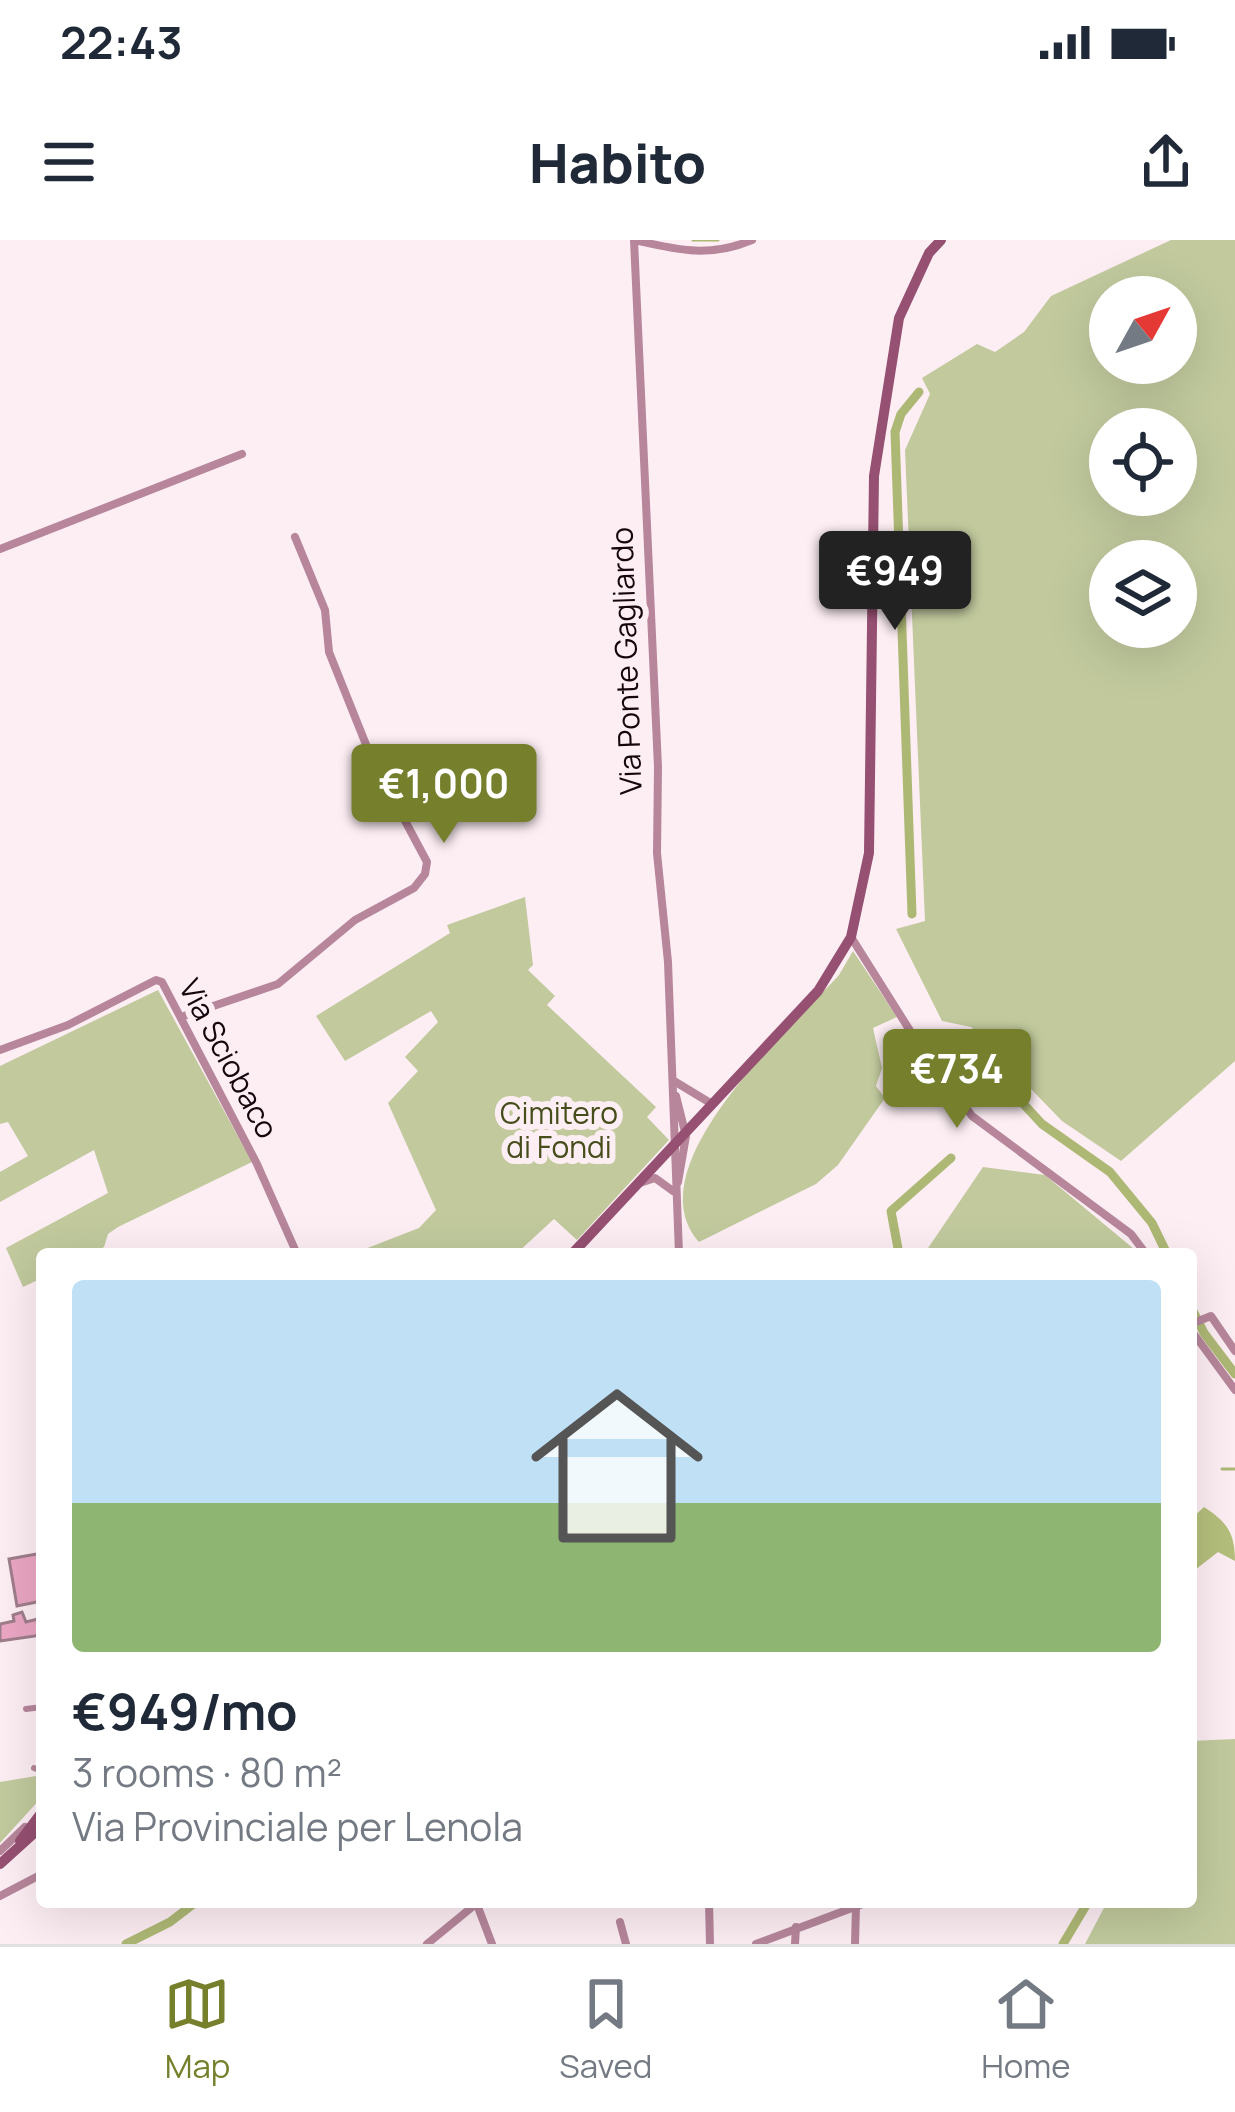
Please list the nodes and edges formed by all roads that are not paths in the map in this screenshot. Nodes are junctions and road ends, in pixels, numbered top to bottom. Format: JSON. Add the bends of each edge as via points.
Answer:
{"nodes":[{"id":1,"x":634,"y":240,"type":"edge"},
{"id":2,"x":752,"y":240,"type":"edge"},
{"id":3,"x":941,"y":240,"type":"edge"},
{"id":4,"x":242,"y":454,"type":"dead end"},
{"id":5,"x":295,"y":537,"type":"dead end"},
{"id":6,"x":0,"y":548,"type":"edge"},
{"id":7,"x":851,"y":937,"type":"junction"},
{"id":8,"x":181,"y":1017,"type":"junction"},
{"id":9,"x":0,"y":1050,"type":"edge"},
{"id":10,"x":673,"y":1080,"type":"junction"},
{"id":11,"x":715,"y":1105,"type":"junction"},
{"id":12,"x":686,"y":1136,"type":"junction"},
{"id":13,"x":673,"y":1150,"type":"junction"},
{"id":14,"x":639,"y":1184,"type":"junction"},
{"id":15,"x":676,"y":1195,"type":"junction"},
{"id":16,"x":294,"y":1248,"type":"edge"},
{"id":17,"x":578,"y":1248,"type":"edge"},
{"id":18,"x":679,"y":1248,"type":"edge"},
{"id":19,"x":1142,"y":1248,"type":"edge"},
{"id":20,"x":1197,"y":1323,"type":"edge"},
{"id":21,"x":1197,"y":1336,"type":"edge"},
{"id":22,"x":1235,"y":1351,"type":"edge"},
{"id":23,"x":1235,"y":1390,"type":"edge"},
{"id":24,"x":36,"y":1707,"type":"edge"},
{"id":25,"x":26,"y":1709,"type":"dead end"},
{"id":26,"x":36,"y":1816,"type":"edge"},
{"id":27,"x":36,"y":1819,"type":"edge"},
{"id":28,"x":36,"y":1831,"type":"edge"},
{"id":29,"x":19,"y":1844,"type":"junction"},
{"id":30,"x":0,"y":1851,"type":"edge"},
{"id":31,"x":0,"y":1864,"type":"edge"},
{"id":32,"x":36,"y":1877,"type":"edge"},
{"id":33,"x":0,"y":1896,"type":"edge"},
{"id":34,"x":471,"y":1908,"type":"edge"},
{"id":35,"x":479,"y":1908,"type":"edge"},
{"id":36,"x":709,"y":1908,"type":"edge"},
{"id":37,"x":850,"y":1908,"type":"edge"},
{"id":38,"x":856,"y":1908,"type":"edge"},
{"id":39,"x":620,"y":1922,"type":"dead end"},
{"id":40,"x":796,"y":1927,"type":"junction"},
{"id":41,"x":427,"y":1944,"type":"edge"},
{"id":42,"x":492,"y":1944,"type":"edge"},
{"id":43,"x":626,"y":1944,"type":"edge"},
{"id":44,"x":710,"y":1944,"type":"edge"},
{"id":45,"x":756,"y":1944,"type":"edge"},
{"id":46,"x":795,"y":1944,"type":"edge"},
{"id":47,"x":855,"y":1944,"type":"edge"}],
"edges":[{"from":1,"to":2,"type":"street","via":[[700,254]]},
{"from":1,"to":10,"type":"street","name":"Via Ponte Gagliardo"},
{"from":3,"to":7,"type":"main road","via":[[898,318],[874,476],[869,853]]},
{"from":4,"to":6,"type":"street"},
{"from":5,"to":8,"type":"street","via":[[325,610],[328,652],[371,757],[428,862],[414,888],[328,940],[278,984]]},
{"from":7,"to":11,"type":"main road","via":[[818,992]]},
{"from":7,"to":19,"type":"street","via":[[972,1116]]},
{"from":8,"to":9,"type":"street","name":"Via Sciobaco","via":[[156,980]]},
{"from":8,"to":16,"type":"street","name":"Via Sciobaco"},
{"from":10,"to":11,"type":"street"},
{"from":10,"to":12,"type":"street","name":"Via Ponte Gagliardo"},
{"from":10,"to":13,"type":"street","name":"Via Ponte Gagliardo"},
{"from":11,"to":12,"type":"main road"},
{"from":12,"to":13,"type":"main road"},
{"from":12,"to":15,"type":"street","name":"Via Ponte Gagliardo"},
{"from":13,"to":14,"type":"main road"},
{"from":13,"to":15,"type":"street","name":"Via Ponte Gagliardo"},
{"from":14,"to":15,"type":"street","via":[[655,1178]]},
{"from":14,"to":17,"type":"main road"},
{"from":15,"to":18,"type":"street","name":"Via Ponte Gagliardo"},
{"from":20,"to":22,"type":"street","via":[[1206,1316]]},
{"from":21,"to":23,"type":"street"},
{"from":24,"to":25,"type":"street"},
{"from":26,"to":30,"type":"street"},
{"from":27,"to":29,"type":"main road"},
{"from":28,"to":29,"type":"main road"},
{"from":29,"to":31,"type":"main road"},
{"from":32,"to":33,"type":"street"},
{"from":34,"to":41,"type":"street"},
{"from":35,"to":42,"type":"street"},
{"from":36,"to":44,"type":"street"},
{"from":37,"to":40,"type":"street"},
{"from":38,"to":47,"type":"street"},
{"from":39,"to":43,"type":"street"},
{"from":40,"to":45,"type":"street"},
{"from":40,"to":46,"type":"street"}]}
